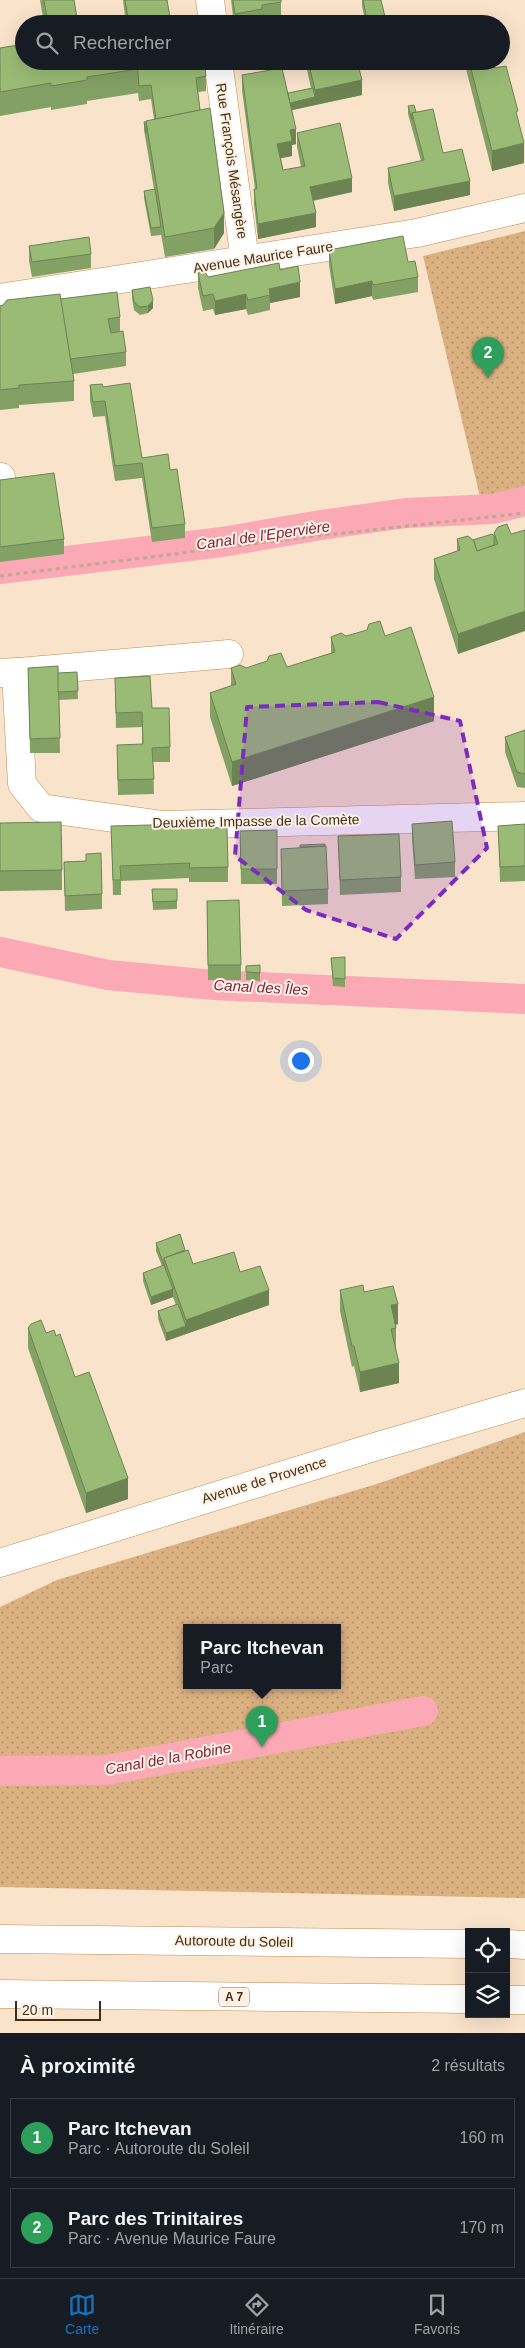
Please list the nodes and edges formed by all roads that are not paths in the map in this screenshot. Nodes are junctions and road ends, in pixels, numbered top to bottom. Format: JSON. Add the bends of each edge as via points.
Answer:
{"nodes":[{"id":1,"x":210,"y":0,"type":"edge"},
{"id":2,"x":212,"y":15,"type":"edge"},
{"id":3,"x":219,"y":70,"type":"edge"},
{"id":4,"x":525,"y":208,"type":"edge"},
{"id":5,"x":245,"y":260,"type":"junction"},
{"id":6,"x":0,"y":298,"type":"edge"},
{"id":7,"x":229,"y":654,"type":"dead end"},
{"id":8,"x":8,"y":672,"type":"edge"},
{"id":9,"x":525,"y":816,"type":"edge"},
{"id":10,"x":525,"y":1403,"type":"edge"},
{"id":11,"x":2,"y":1563,"type":"edge"},
{"id":12,"x":0,"y":1939,"type":"edge"},
{"id":13,"x":465,"y":1944,"type":"edge"},
{"id":14,"x":510,"y":1944,"type":"edge"},
{"id":15,"x":525,"y":1945,"type":"edge"},
{"id":16,"x":0,"y":1994,"type":"edge"},
{"id":17,"x":465,"y":1999,"type":"edge"},
{"id":18,"x":510,"y":2000,"type":"edge"},
{"id":19,"x":525,"y":2000,"type":"edge"}],
"edges":[{"from":1,"to":2,"type":"main road"},
{"from":3,"to":5,"type":"main road","name":"Rue François Mésangère"},
{"from":4,"to":5,"type":"main road","name":"Avenue Maurice Faure","via":[[417,233]]},
{"from":5,"to":6,"type":"main road","name":"Avenue Maurice Faure"},
{"from":7,"to":8,"type":"main road","name":"Deuxième Impasse de la Comète"},
{"from":8,"to":9,"type":"main road","name":"Deuxième Impasse de la Comète","via":[[22,784],[41,808],[163,825]]},
{"from":10,"to":11,"type":"main road","name":"Avenue de Provence"},
{"from":12,"to":13,"type":"main road","name":"Autoroute du Soleil"},
{"from":14,"to":15,"type":"main road"},
{"from":16,"to":17,"type":"main road","number":"A 7"},
{"from":18,"to":19,"type":"main road"}]}
